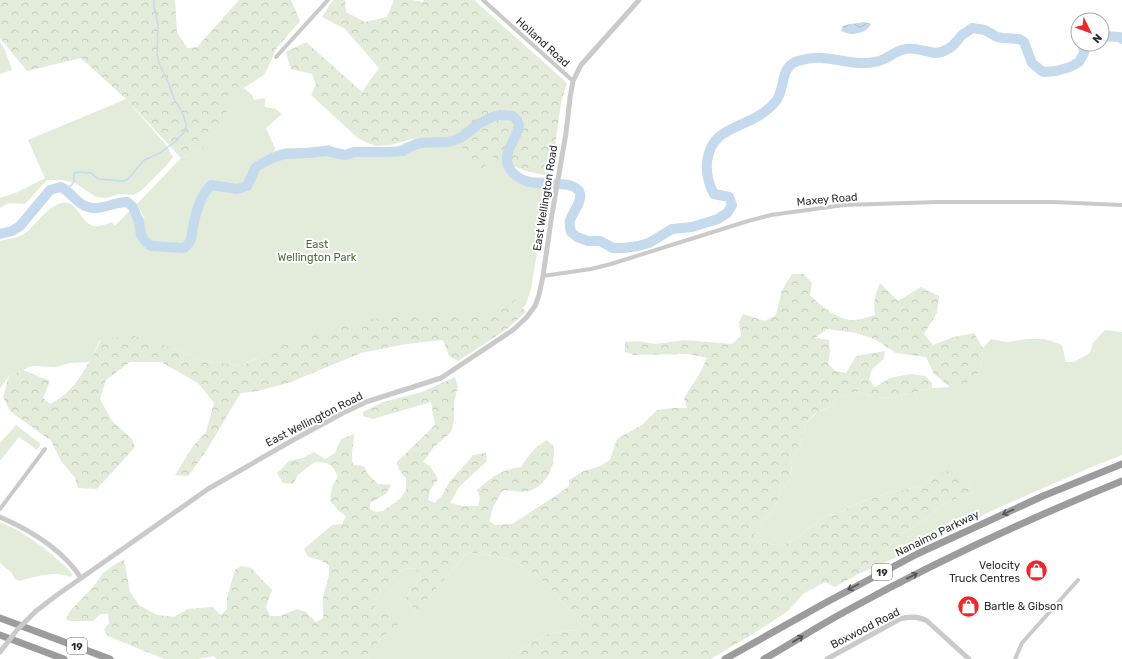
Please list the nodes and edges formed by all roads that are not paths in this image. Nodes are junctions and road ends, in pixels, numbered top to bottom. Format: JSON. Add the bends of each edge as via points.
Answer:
{"nodes":[{"id":1,"x":328,"y":0,"type":"edge"},
{"id":2,"x":483,"y":0,"type":"edge"},
{"id":3,"x":639,"y":0,"type":"edge"},
{"id":4,"x":276,"y":57,"type":"dead end"},
{"id":5,"x":573,"y":82,"type":"junction"},
{"id":6,"x":1122,"y":205,"type":"edge"},
{"id":7,"x":543,"y":276,"type":"junction"},
{"id":8,"x":45,"y":449,"type":"dead end"},
{"id":9,"x":1122,"y":459,"type":"edge"},
{"id":10,"x":1122,"y":464,"type":"edge"},
{"id":11,"x":1122,"y":482,"type":"edge"},
{"id":12,"x":1122,"y":487,"type":"edge"},
{"id":13,"x":1044,"y":496,"type":"junction"},
{"id":14,"x":0,"y":509,"type":"edge"},
{"id":15,"x":1040,"y":516,"type":"junction"},
{"id":16,"x":0,"y":517,"type":"edge"},
{"id":17,"x":81,"y":578,"type":"junction"},
{"id":18,"x":1078,"y":580,"type":"dead end"},
{"id":19,"x":0,"y":618,"type":"edge"},
{"id":20,"x":0,"y":635,"type":"edge"},
{"id":21,"x":0,"y":652,"type":"edge"},
{"id":22,"x":64,"y":659,"type":"edge"},
{"id":23,"x":110,"y":659,"type":"edge"},
{"id":24,"x":725,"y":659,"type":"edge"},
{"id":25,"x":764,"y":659,"type":"edge"},
{"id":26,"x":827,"y":659,"type":"edge"},
{"id":27,"x":970,"y":659,"type":"edge"},
{"id":28,"x":1016,"y":659,"type":"edge"}],
"edges":[{"from":1,"to":4,"type":"street"},
{"from":2,"to":5,"type":"street","name":"Holland Road"},
{"from":3,"to":5,"type":"street","name":"East Wellington Road","via":[[581,65]]},
{"from":5,"to":7,"type":"street","name":"East Wellington Road"},
{"from":6,"to":7,"type":"street","name":"Maxey Road","via":[[1054,202],[837,205],[771,215],[611,264]]},
{"from":7,"to":17,"type":"street","name":"East Wellington Road","via":[[536,302],[522,322],[446,375],[430,383],[355,407],[286,444],[213,486]]},
{"from":8,"to":14,"type":"street"},
{"from":9,"to":13,"type":"highway","via":[[1067,482]]},
{"from":10,"to":13,"type":"highway","name":"Nanaimo Parkway","number":"19"},
{"from":11,"to":15,"type":"highway","number":"19"},
{"from":12,"to":15,"type":"highway","via":[[1066,509]]},
{"from":13,"to":24,"type":"highway","name":"Nanaimo Parkway","number":"19","one_way":true,"via":[[917,554],[825,602]]},
{"from":25,"to":15,"type":"highway","number":"19","one_way":true,"via":[[847,610],[941,561]]},
{"from":16,"to":17,"type":"street","via":[[30,532],[46,544],[73,567]]},
{"from":17,"to":21,"type":"street","name":"East Wellington Road","bridge":true,"via":[[36,611]]},
{"from":18,"to":28,"type":"street","via":[[1022,643]]},
{"from":19,"to":23,"type":"highway","number":"19"},
{"from":20,"to":22,"type":"highway","number":"19"},
{"from":26,"to":27,"type":"street","name":"Boxwood Road","via":[[908,616],[927,621]]}]}
